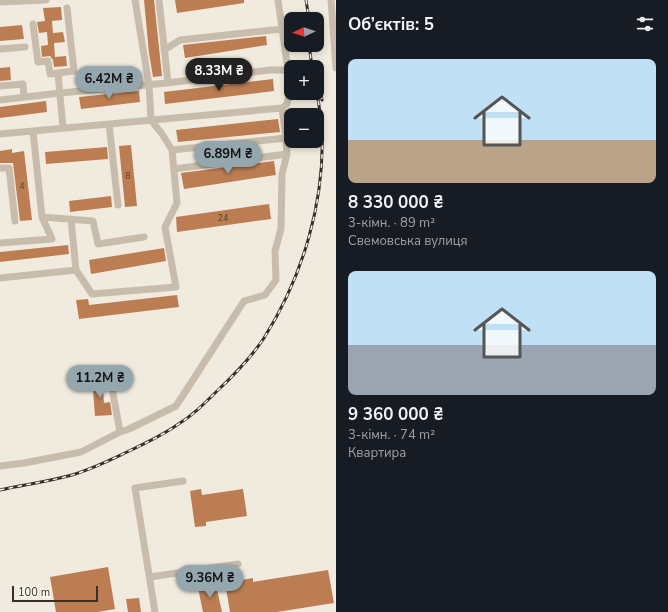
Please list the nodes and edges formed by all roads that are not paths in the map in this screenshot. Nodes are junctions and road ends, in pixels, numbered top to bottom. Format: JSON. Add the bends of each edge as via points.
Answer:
{"nodes":[{"id":1,"x":47,"y":0,"type":"edge"},
{"id":2,"x":135,"y":0,"type":"edge"},
{"id":3,"x":159,"y":0,"type":"edge"},
{"id":4,"x":278,"y":0,"type":"edge"},
{"id":5,"x":331,"y":0,"type":"edge"},
{"id":6,"x":0,"y":2,"type":"edge"},
{"id":7,"x":67,"y":8,"type":"dead end"},
{"id":8,"x":33,"y":24,"type":"dead end"},
{"id":9,"x":282,"y":29,"type":"junction"},
{"id":10,"x":25,"y":47,"type":"dead end"},
{"id":11,"x":0,"y":49,"type":"edge"},
{"id":12,"x":164,"y":50,"type":"junction"},
{"id":13,"x":287,"y":60,"type":"edge"},
{"id":14,"x":336,"y":68,"type":"edge"},
{"id":15,"x":284,"y":70,"type":"edge"},
{"id":16,"x":58,"y":73,"type":"junction"},
{"id":17,"x":168,"y":83,"type":"junction"},
{"id":18,"x":149,"y":85,"type":"junction"},
{"id":19,"x":0,"y":86,"type":"edge"},
{"id":20,"x":60,"y":93,"type":"junction"},
{"id":21,"x":24,"y":97,"type":"junction"},
{"id":22,"x":0,"y":100,"type":"edge"},
{"id":23,"x":287,"y":100,"type":"edge"},
{"id":24,"x":285,"y":106,"type":"joint"},
{"id":25,"x":151,"y":120,"type":"junction"},
{"id":26,"x":110,"y":124,"type":"junction"},
{"id":27,"x":63,"y":128,"type":"junction"},
{"id":28,"x":33,"y":131,"type":"junction"},
{"id":29,"x":0,"y":134,"type":"edge"},
{"id":30,"x":284,"y":138,"type":"edge"},
{"id":31,"x":287,"y":148,"type":"edge"},
{"id":32,"x":172,"y":150,"type":"junction"},
{"id":33,"x":287,"y":154,"type":"junction"},
{"id":34,"x":0,"y":168,"type":"edge"},
{"id":35,"x":174,"y":169,"type":"junction"},
{"id":36,"x":118,"y":204,"type":"dead end"},
{"id":37,"x":42,"y":217,"type":"junction"},
{"id":38,"x":71,"y":219,"type":"junction"},
{"id":39,"x":15,"y":221,"type":"dead end"},
{"id":40,"x":144,"y":237,"type":"dead end"},
{"id":41,"x":0,"y":243,"type":"edge"},
{"id":42,"x":76,"y":270,"type":"junction"},
{"id":43,"x":0,"y":278,"type":"edge"},
{"id":44,"x":110,"y":377,"type":"dead end"},
{"id":45,"x":120,"y":432,"type":"junction"},
{"id":46,"x":0,"y":466,"type":"edge"},
{"id":47,"x":183,"y":481,"type":"dead end"},
{"id":48,"x":238,"y":564,"type":"dead end"},
{"id":49,"x":150,"y":577,"type":"junction"},
{"id":50,"x":155,"y":612,"type":"edge"}],
"edges":[{"from":1,"to":6,"type":"street"},
{"from":2,"to":18,"type":"street"},
{"from":3,"to":12,"type":"street"},
{"from":4,"to":9,"type":"street"},
{"from":5,"to":14,"type":"street"},
{"from":7,"to":16,"type":"street","via":[[74,71]]},
{"from":8,"to":16,"type":"street","via":[[38,62],[48,60],[50,74]]},
{"from":9,"to":12,"type":"street","via":[[180,40]]},
{"from":9,"to":13,"type":"street"},
{"from":10,"to":11,"type":"street"},
{"from":12,"to":17,"type":"street"},
{"from":15,"to":17,"type":"street"},
{"from":16,"to":20,"type":"street"},
{"from":17,"to":18,"type":"street"},
{"from":18,"to":20,"type":"street"},
{"from":18,"to":25,"type":"street"},
{"from":19,"to":21,"type":"street","via":[[23,84]]},
{"from":20,"to":21,"type":"street"},
{"from":20,"to":27,"type":"street"},
{"from":21,"to":22,"type":"street"},
{"from":23,"to":24,"type":"street"},
{"from":24,"to":25,"type":"street"},
{"from":25,"to":26,"type":"street"},
{"from":25,"to":32,"type":"street"},
{"from":26,"to":27,"type":"street"},
{"from":26,"to":36,"type":"street"},
{"from":27,"to":28,"type":"street"},
{"from":28,"to":29,"type":"street"},
{"from":28,"to":37,"type":"street"},
{"from":30,"to":32,"type":"street"},
{"from":31,"to":33,"type":"street"},
{"from":32,"to":35,"type":"street"},
{"from":33,"to":35,"type":"street"},
{"from":33,"to":45,"type":"street","via":[[282,174],[281,229],[275,250],[276,280],[265,295],[244,301],[176,406]]},
{"from":34,"to":39,"type":"street","via":[[9,168]]},
{"from":35,"to":42,"type":"street","via":[[177,203],[165,227],[176,288],[92,294]]},
{"from":37,"to":38,"type":"street"},
{"from":37,"to":41,"type":"street","via":[[52,239]]},
{"from":38,"to":40,"type":"street","via":[[93,221],[98,244]]},
{"from":38,"to":42,"type":"street"},
{"from":42,"to":43,"type":"street"},
{"from":44,"to":45,"type":"street"},
{"from":45,"to":46,"type":"street","via":[[81,452]]},
{"from":47,"to":49,"type":"street","via":[[136,488]]},
{"from":48,"to":49,"type":"street"},
{"from":49,"to":50,"type":"street"}]}
